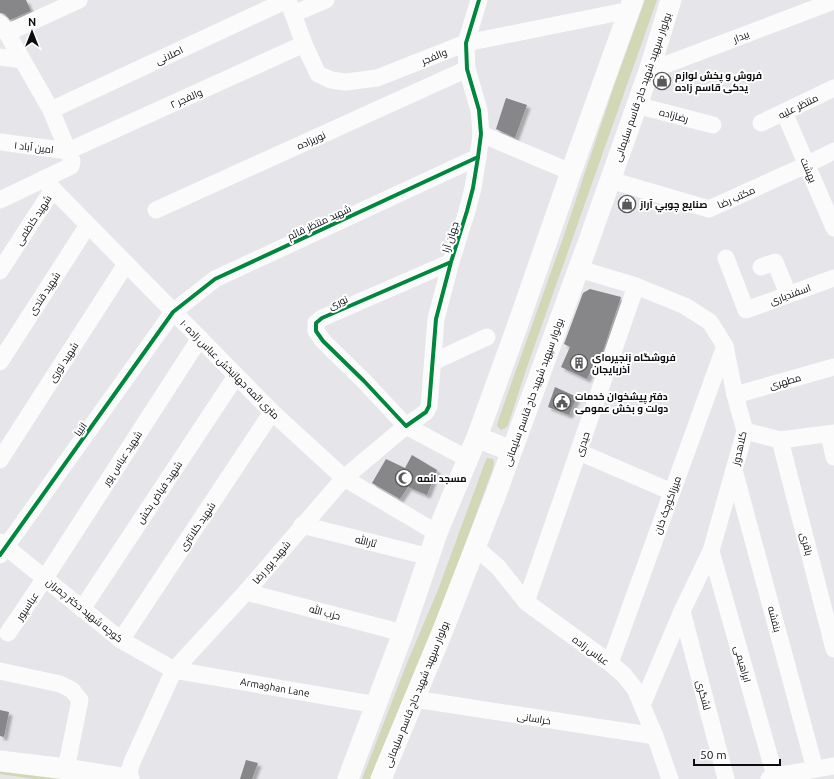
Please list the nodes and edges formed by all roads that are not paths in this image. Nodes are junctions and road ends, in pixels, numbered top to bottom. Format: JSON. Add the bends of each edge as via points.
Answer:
{"nodes":[{"id":1,"x":79,"y":0,"type":"edge"},
{"id":2,"x":326,"y":0,"type":"edge"},
{"id":3,"x":479,"y":0,"type":"edge"},
{"id":4,"x":671,"y":0,"type":"edge"},
{"id":5,"x":834,"y":1,"type":"edge"},
{"id":6,"x":289,"y":5,"type":"edge"},
{"id":7,"x":632,"y":5,"type":"edge"},
{"id":8,"x":4,"y":28,"type":"edge"},
{"id":9,"x":466,"y":43,"type":"junction"},
{"id":10,"x":304,"y":44,"type":"junction"},
{"id":11,"x":0,"y":57,"type":"edge"},
{"id":12,"x":22,"y":60,"type":"junction"},
{"id":13,"x":467,"y":69,"type":"junction"},
{"id":14,"x":649,"y":71,"type":"junction"},
{"id":15,"x":834,"y":88,"type":"edge"},
{"id":16,"x":636,"y":105,"type":"junction"},
{"id":17,"x":51,"y":110,"type":"junction"},
{"id":18,"x":784,"y":112,"type":"junction"},
{"id":19,"x":761,"y":123,"type":"dead end"},
{"id":20,"x":713,"y":125,"type":"dead end"},
{"id":21,"x":481,"y":134,"type":"junction"},
{"id":22,"x":0,"y":142,"type":"edge"},
{"id":23,"x":68,"y":151,"type":"junction"},
{"id":24,"x":834,"y":151,"type":"edge"},
{"id":25,"x":478,"y":157,"type":"junction"},
{"id":26,"x":806,"y":165,"type":"junction"},
{"id":27,"x":571,"y":172,"type":"junction"},
{"id":28,"x":610,"y":180,"type":"junction"},
{"id":29,"x":48,"y":184,"type":"junction"},
{"id":30,"x":0,"y":200,"type":"edge"},
{"id":31,"x":156,"y":210,"type":"dead end"},
{"id":32,"x":833,"y":224,"type":"edge"},
{"id":33,"x":88,"y":225,"type":"junction"},
{"id":34,"x":726,"y":258,"type":"dead end"},
{"id":35,"x":450,"y":262,"type":"junction"},
{"id":36,"x":126,"y":264,"type":"junction"},
{"id":37,"x":761,"y":267,"type":"dead end"},
{"id":38,"x":579,"y":269,"type":"junction"},
{"id":39,"x":0,"y":271,"type":"edge"},
{"id":40,"x":834,"y":278,"type":"edge"},
{"id":41,"x":636,"y":286,"type":"junction"},
{"id":42,"x":788,"y":294,"type":"junction"},
{"id":43,"x":173,"y":312,"type":"junction"},
{"id":44,"x":488,"y":337,"type":"dead end"},
{"id":45,"x":200,"y":338,"type":"junction"},
{"id":46,"x":725,"y":346,"type":"junction"},
{"id":47,"x":0,"y":362,"type":"edge"},
{"id":48,"x":433,"y":362,"type":"junction"},
{"id":49,"x":834,"y":367,"type":"edge"},
{"id":50,"x":236,"y":376,"type":"junction"},
{"id":51,"x":736,"y":395,"type":"junction"},
{"id":52,"x":272,"y":412,"type":"junction"},
{"id":53,"x":406,"y":426,"type":"junction"},
{"id":54,"x":745,"y":431,"type":"junction"},
{"id":55,"x":831,"y":434,"type":"edge"},
{"id":56,"x":477,"y":437,"type":"junction"},
{"id":57,"x":780,"y":440,"type":"junction"},
{"id":58,"x":511,"y":451,"type":"junction"},
{"id":59,"x":579,"y":452,"type":"junction"},
{"id":60,"x":834,"y":457,"type":"edge"},
{"id":61,"x":468,"y":459,"type":"junction"},
{"id":62,"x":0,"y":460,"type":"edge"},
{"id":63,"x":734,"y":470,"type":"junction"},
{"id":64,"x":344,"y":478,"type":"junction"},
{"id":65,"x":672,"y":492,"type":"junction"},
{"id":66,"x":302,"y":525,"type":"junction"},
{"id":67,"x":437,"y":533,"type":"junction"},
{"id":68,"x":475,"y":547,"type":"junction"},
{"id":69,"x":2,"y":548,"type":"edge"},
{"id":70,"x":711,"y":551,"type":"junction"},
{"id":71,"x":430,"y":557,"type":"junction"},
{"id":72,"x":46,"y":578,"type":"junction"},
{"id":73,"x":246,"y":592,"type":"junction"},
{"id":74,"x":526,"y":602,"type":"junction"},
{"id":75,"x":82,"y":609,"type":"junction"},
{"id":76,"x":682,"y":611,"type":"junction"},
{"id":77,"x":8,"y":634,"type":"dead end"},
{"id":78,"x":403,"y":634,"type":"junction"},
{"id":79,"x":121,"y":640,"type":"junction"},
{"id":80,"x":834,"y":649,"type":"edge"},
{"id":81,"x":610,"y":663,"type":"junction"},
{"id":82,"x":174,"y":670,"type":"junction"},
{"id":83,"x":0,"y":671,"type":"edge"},
{"id":84,"x":414,"y":699,"type":"junction"},
{"id":85,"x":377,"y":705,"type":"junction"},
{"id":86,"x":642,"y":705,"type":"junction"},
{"id":87,"x":655,"y":736,"type":"junction"},
{"id":88,"x":0,"y":762,"type":"edge"},
{"id":89,"x":834,"y":766,"type":"edge"},
{"id":90,"x":66,"y":769,"type":"junction"},
{"id":91,"x":815,"y":769,"type":"junction"},
{"id":92,"x":772,"y":778,"type":"edge"},
{"id":93,"x":128,"y":779,"type":"edge"},
{"id":94,"x":348,"y":779,"type":"edge"},
{"id":95,"x":382,"y":779,"type":"edge"},
{"id":96,"x":670,"y":779,"type":"edge"},
{"id":97,"x":726,"y":779,"type":"edge"}],
"edges":[{"from":1,"to":8,"type":"street"},
{"from":2,"to":6,"type":"street","name":"اصلانی"},
{"from":3,"to":9,"type":"street","name":"جهان آرا"},
{"from":4,"to":14,"type":"main road","name":"بولوار سپهبد شهید حاج قاسم سلیمانی"},
{"from":5,"to":14,"type":"street","name":"بیدار"},
{"from":6,"to":10,"type":"street","name":"والفجر"},
{"from":6,"to":17,"type":"street","name":"اصلانی"},
{"from":7,"to":9,"type":"street","name":"والفجر"},
{"from":7,"to":27,"type":"main road"},
{"from":8,"to":12,"type":"street"},
{"from":9,"to":10,"type":"street","name":"والفجر","via":[[377,78],[346,82],[331,80],[318,74]]},
{"from":9,"to":13,"type":"street","name":"جهان آرا"},
{"from":10,"to":23,"type":"street","name":"والفجر ۲"},
{"from":11,"to":12,"type":"street"},
{"from":12,"to":17,"type":"street"},
{"from":13,"to":21,"type":"street","name":"جهان آرا","via":[[479,110]]},
{"from":13,"to":31,"type":"street","name":"نوریزاده"},
{"from":14,"to":16,"type":"main road","name":"بولوار سپهبد شهید حاج قاسم سلیمانی"},
{"from":15,"to":18,"type":"street","name":"منتظر علیه"},
{"from":16,"to":20,"type":"street","name":"رضازاده"},
{"from":16,"to":28,"type":"main road","name":"بولوار سپهبد شهید حاج قاسم سلیمانی"},
{"from":17,"to":23,"type":"street"},
{"from":18,"to":19,"type":"street","name":"منتظر علیه"},
{"from":18,"to":26,"type":"street","name":"بهشت"},
{"from":21,"to":25,"type":"street","name":"جهان آرا"},
{"from":21,"to":27,"type":"street"},
{"from":22,"to":23,"type":"street","name":"۱ امین آباد"},
{"from":23,"to":29,"type":"street","via":[[72,166]]},
{"from":24,"to":26,"type":"street","name":"مکتب رضا"},
{"from":25,"to":35,"type":"street","name":"جهان آرا","via":[[471,196]]},
{"from":25,"to":43,"type":"street","name":"شهید منتظر قائم","via":[[215,279]]},
{"from":26,"to":28,"type":"street","name":"مکتب رضا","via":[[709,209]]},
{"from":26,"to":32,"type":"street","name":"بهشت"},
{"from":27,"to":56,"type":"main road"},
{"from":28,"to":38,"type":"main road","name":"بولوار سپهبد شهید حاج قاسم سلیمانی"},
{"from":29,"to":30,"type":"street"},
{"from":29,"to":33,"type":"street","name":"۱۰ متری ائمه جهانبخش عباس زاده"},
{"from":29,"to":39,"type":"street","name":"شهید کاظمی"},
{"from":33,"to":36,"type":"street","name":"۱۰ متری ائمه جهانبخش عباس زاده"},
{"from":33,"to":47,"type":"street","name":"شهید قندی"},
{"from":34,"to":42,"type":"street","name":"اسفندیاری","via":[[746,310]]},
{"from":35,"to":48,"type":"street","name":"جهان آرا","via":[[436,319]]},
{"from":35,"to":53,"type":"street","name":"نوری","via":[[322,318],[316,323],[316,331],[323,341]]},
{"from":36,"to":43,"type":"street","name":"۱۰ متری ائمه جهانبخش عباس زاده"},
{"from":36,"to":62,"type":"street","name":"شهید نوری"},
{"from":37,"to":42,"type":"street","via":[[775,262]]},
{"from":38,"to":41,"type":"street","name":"کلاهدوز"},
{"from":38,"to":58,"type":"main road","name":"بولوار سپهبد شهید حاج قاسم سلیمانی"},
{"from":40,"to":42,"type":"street","name":"اسفندیاری"},
{"from":41,"to":46,"type":"street","name":"کلاهدوز","via":[[685,306],[710,322]]},
{"from":41,"to":59,"type":"street","name":"حیدری"},
{"from":43,"to":45,"type":"street","name":"۱۰ متری ائمه جهانبخش عباس زاده"},
{"from":43,"to":69,"type":"street","name":"انبیا"},
{"from":44,"to":48,"type":"street"},
{"from":45,"to":50,"type":"street","name":"۱۰ متری ائمه جهانبخش عباس زاده"},
{"from":45,"to":72,"type":"street","name":"شهید عباس پور"},
{"from":46,"to":51,"type":"street","name":"کلاهدوز"},
{"from":46,"to":65,"type":"street","name":"میرزاکوچک خان"},
{"from":48,"to":53,"type":"street","name":"جهان آرا","via":[[429,406],[426,412]]},
{"from":49,"to":51,"type":"street","name":"مطهری"},
{"from":50,"to":52,"type":"street","name":"۱۰ متری ائمه جهانبخش عباس زاده"},
{"from":50,"to":75,"type":"street","name":"شهید فیاض بخش"},
{"from":51,"to":54,"type":"street","name":"کلاهدوز"},
{"from":52,"to":64,"type":"street","name":"۱۰ متری ائمه جهانبخش عباس زاده"},
{"from":52,"to":79,"type":"street","name":"شهید کلانتری"},
{"from":53,"to":61,"type":"street"},
{"from":53,"to":64,"type":"street","name":"شهید پور رضا"},
{"from":54,"to":57,"type":"street"},
{"from":54,"to":63,"type":"street","name":"کلاهدوز"},
{"from":55,"to":57,"type":"street"},
{"from":55,"to":60,"type":"street"},
{"from":56,"to":58,"type":"main road"},
{"from":56,"to":61,"type":"main road"},
{"from":57,"to":80,"type":"street","name":"باقری"},
{"from":58,"to":68,"type":"main road","name":"بولوار سپهبد شهید حاج قاسم سلیمانی"},
{"from":59,"to":65,"type":"street"},
{"from":59,"to":74,"type":"street","name":"حیدری"},
{"from":61,"to":67,"type":"main road"},
{"from":63,"to":70,"type":"street","name":"کلاهدوز"},
{"from":63,"to":91,"type":"street","name":"بنفشه"},
{"from":64,"to":66,"type":"street","name":"شهید پور رضا"},
{"from":64,"to":67,"type":"street","name":"۱۰ متری ائمه جهانبخش عباس زاده"},
{"from":65,"to":81,"type":"street","name":"میرزاکوچک خان"},
{"from":66,"to":71,"type":"street","name":"ثارالله"},
{"from":66,"to":73,"type":"street","name":"شهید پور رضا"},
{"from":67,"to":71,"type":"main road"},
{"from":68,"to":74,"type":"street","name":"عباس زاده","via":[[498,567]]},
{"from":68,"to":84,"type":"main road","name":"بولوار سپهبد شهید حاج قاسم سلیمانی"},
{"from":69,"to":72,"type":"street","name":"کوچه شهید دکتر چمران"},
{"from":70,"to":76,"type":"street","name":"کلاهدوز"},
{"from":70,"to":92,"type":"street","name":"ابراهیمی"},
{"from":71,"to":78,"type":"main road"},
{"from":72,"to":75,"type":"street","name":"کوچه شهید دکتر چمران"},
{"from":72,"to":77,"type":"street","name":"عباسپور"},
{"from":73,"to":78,"type":"street","name":"حزب الله"},
{"from":73,"to":82,"type":"street","name":"شهید پور رضا"},
{"from":74,"to":81,"type":"street","name":"عباس زاده"},
{"from":75,"to":79,"type":"street","name":"کوچه شهید دکتر چمران"},
{"from":76,"to":86,"type":"street","name":"کلاهدوز"},
{"from":76,"to":97,"type":"street","name":"لشگری"},
{"from":78,"to":85,"type":"main road"},
{"from":79,"to":82,"type":"street","name":"کوچه شهید دکتر چمران"},
{"from":81,"to":86,"type":"street","name":"عباس زاده","via":[[635,689]]},
{"from":82,"to":85,"type":"street","name":"Armaghan Lane"},
{"from":82,"to":93,"type":"street","name":"شهید پور رضا","via":[[132,762]]},
{"from":83,"to":90,"type":"street","via":[[60,684],[72,690],[80,700]]},
{"from":84,"to":87,"type":"street","name":"خراسانی"},
{"from":84,"to":95,"type":"main road","name":"بولوار سپهبد شهید حاج قاسم سلیمانی"},
{"from":85,"to":94,"type":"main road"},
{"from":86,"to":87,"type":"street","name":"عباس زاده"},
{"from":87,"to":96,"type":"street","name":"عباس زاده"},
{"from":88,"to":90,"type":"main road"},
{"from":89,"to":91,"type":"street"},
{"from":90,"to":93,"type":"main road"},
{"from":91,"to":92,"type":"street"}]}
